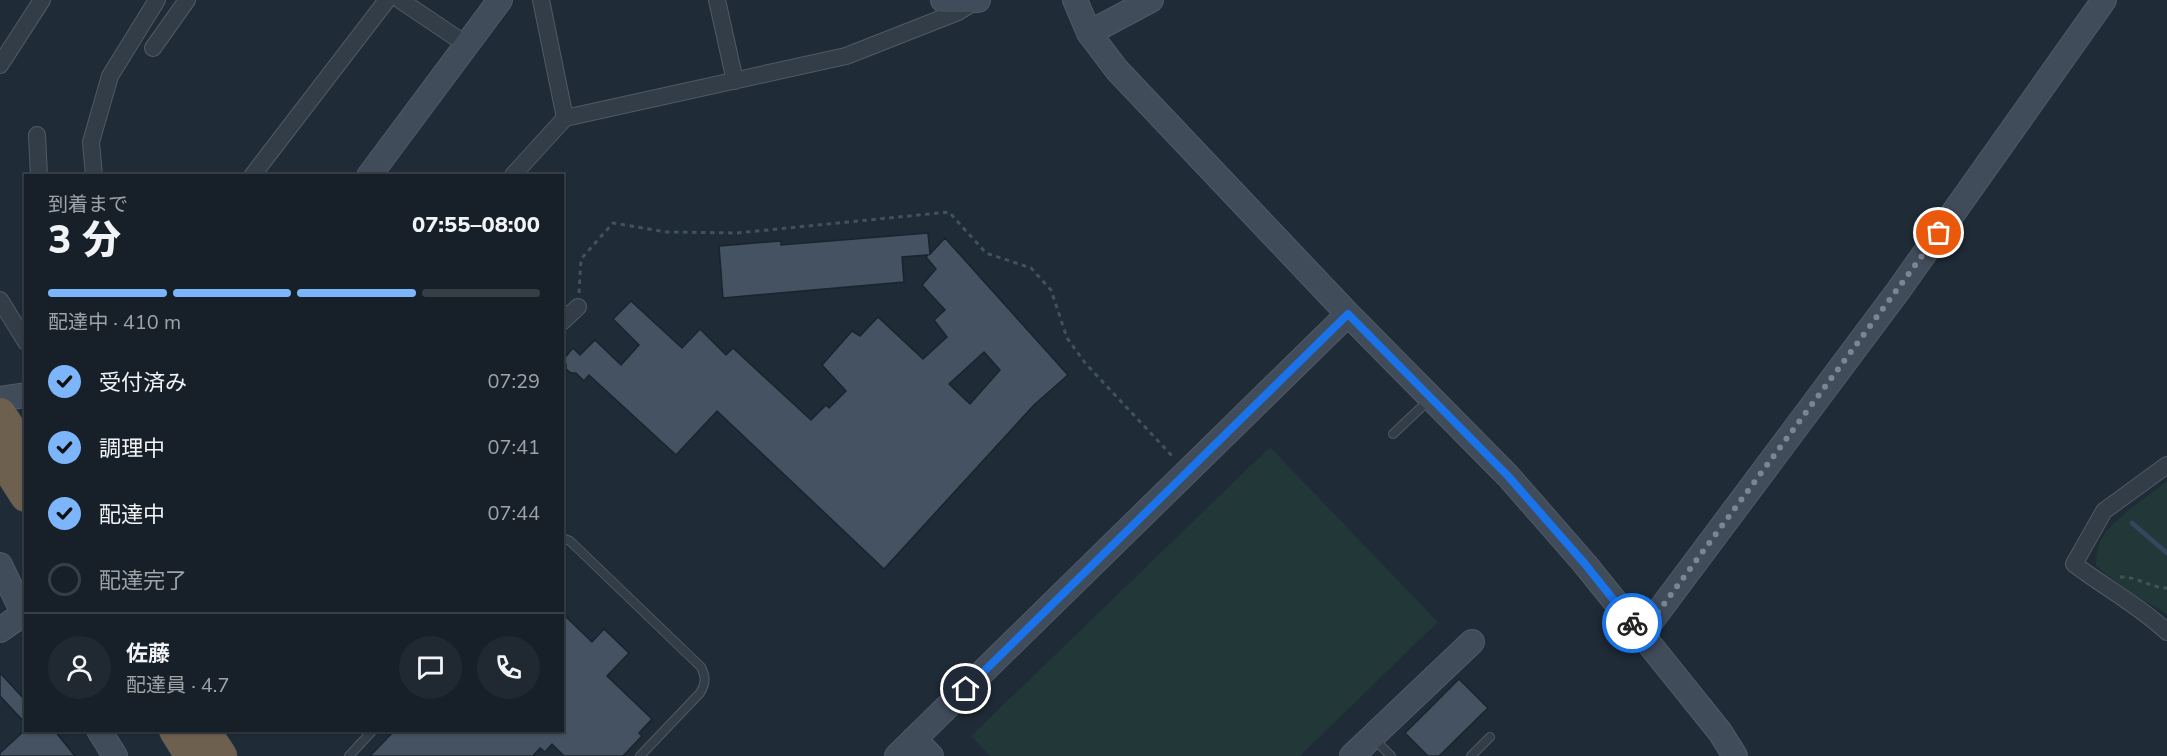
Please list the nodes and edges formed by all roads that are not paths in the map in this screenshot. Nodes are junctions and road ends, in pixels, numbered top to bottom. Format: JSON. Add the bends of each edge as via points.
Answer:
{"nodes":[{"id":1,"x":42,"y":0,"type":"edge"},
{"id":2,"x":157,"y":0,"type":"edge"},
{"id":3,"x":187,"y":0,"type":"edge"},
{"id":4,"x":387,"y":0,"type":"edge"},
{"id":5,"x":400,"y":0,"type":"edge"},
{"id":6,"x":500,"y":0,"type":"edge"},
{"id":7,"x":541,"y":0,"type":"edge"},
{"id":8,"x":717,"y":0,"type":"edge"},
{"id":9,"x":943,"y":0,"type":"edge"},
{"id":10,"x":977,"y":0,"type":"edge"},
{"id":11,"x":1075,"y":0,"type":"edge"},
{"id":12,"x":1151,"y":0,"type":"edge"},
{"id":13,"x":2104,"y":0,"type":"edge"},
{"id":14,"x":1089,"y":33,"type":"junction"},
{"id":15,"x":467,"y":45,"type":"junction"},
{"id":16,"x":153,"y":48,"type":"dead end"},
{"id":17,"x":0,"y":65,"type":"edge"},
{"id":18,"x":735,"y":81,"type":"junction"},
{"id":19,"x":565,"y":118,"type":"junction"},
{"id":20,"x":37,"y":135,"type":"dead end"},
{"id":21,"x":39,"y":174,"type":"edge"},
{"id":22,"x":94,"y":174,"type":"edge"},
{"id":23,"x":254,"y":174,"type":"edge"},
{"id":24,"x":370,"y":174,"type":"edge"},
{"id":25,"x":514,"y":174,"type":"edge"},
{"id":26,"x":0,"y":300,"type":"edge"},
{"id":27,"x":578,"y":307,"type":"road end"},
{"id":28,"x":1348,"y":314,"type":"junction"},
{"id":29,"x":564,"y":320,"type":"edge"},
{"id":30,"x":24,"y":339,"type":"edge"},
{"id":31,"x":24,"y":395,"type":"edge"},
{"id":32,"x":1431,"y":398,"type":"junction"},
{"id":33,"x":0,"y":399,"type":"edge"},
{"id":34,"x":0,"y":414,"type":"edge"},
{"id":35,"x":1393,"y":434,"type":"dead end"},
{"id":36,"x":24,"y":451,"type":"edge"},
{"id":37,"x":0,"y":455,"type":"edge"},
{"id":38,"x":2167,"y":465,"type":"edge"},
{"id":39,"x":24,"y":493,"type":"edge"},
{"id":40,"x":564,"y":539,"type":"edge"},
{"id":41,"x":0,"y":565,"type":"edge"},
{"id":42,"x":24,"y":615,"type":"edge"},
{"id":43,"x":0,"y":630,"type":"edge"},
{"id":44,"x":2167,"y":632,"type":"edge"},
{"id":45,"x":1641,"y":635,"type":"junction"},
{"id":46,"x":1472,"y":642,"type":"dead end"},
{"id":47,"x":100,"y":732,"type":"edge"},
{"id":48,"x":176,"y":732,"type":"edge"},
{"id":49,"x":205,"y":732,"type":"edge"},
{"id":50,"x":371,"y":732,"type":"edge"},
{"id":51,"x":1372,"y":737,"type":"junction"},
{"id":52,"x":1490,"y":737,"type":"dead end"},
{"id":53,"x":923,"y":748,"type":"edge"},
{"id":54,"x":115,"y":756,"type":"edge"},
{"id":55,"x":191,"y":756,"type":"edge"},
{"id":56,"x":221,"y":756,"type":"edge"},
{"id":57,"x":349,"y":756,"type":"edge"},
{"id":58,"x":640,"y":756,"type":"edge"},
{"id":59,"x":897,"y":756,"type":"edge"},
{"id":60,"x":1352,"y":756,"type":"edge"},
{"id":61,"x":1390,"y":756,"type":"edge"},
{"id":62,"x":1471,"y":756,"type":"edge"},
{"id":63,"x":1735,"y":756,"type":"edge"}],
"edges":[{"from":1,"to":17,"type":"street"},
{"from":2,"to":22,"type":"street","via":[[110,76],[91,142]]},
{"from":3,"to":16,"type":"street"},
{"from":4,"to":23,"type":"street"},
{"from":5,"to":15,"type":"street"},
{"from":6,"to":15,"type":"street"},
{"from":7,"to":19,"type":"street"},
{"from":8,"to":18,"type":"street"},
{"from":9,"to":10,"type":"street"},
{"from":10,"to":18,"type":"street","via":[[958,12],[846,56]]},
{"from":11,"to":14,"type":"street"},
{"from":12,"to":14,"type":"street"},
{"from":13,"to":45,"type":"street","via":[[1898,291]]},
{"from":14,"to":28,"type":"street","via":[[1117,70]]},
{"from":15,"to":24,"type":"street"},
{"from":18,"to":19,"type":"street"},
{"from":19,"to":25,"type":"street"},
{"from":20,"to":21,"type":"street"},
{"from":26,"to":30,"type":"street"},
{"from":27,"to":29,"type":"street"},
{"from":28,"to":32,"type":"street"},
{"from":28,"to":53,"type":"street","via":[[1186,471]]},
{"from":31,"to":33,"type":"street"},
{"from":32,"to":35,"type":"lane"},
{"from":32,"to":45,"type":"street","via":[[1508,476]]},
{"from":34,"to":36,"type":"highway"},
{"from":37,"to":39,"type":"highway"},
{"from":38,"to":44,"type":"street","via":[[2104,511],[2074,564]]},
{"from":40,"to":58,"type":"lane","via":[[693,659],[705,676],[700,693]]},
{"from":41,"to":42,"type":"street"},
{"from":42,"to":43,"type":"street"},
{"from":45,"to":63,"type":"street"},
{"from":46,"to":51,"type":"street"},
{"from":47,"to":54,"type":"street"},
{"from":48,"to":55,"type":"highway"},
{"from":49,"to":56,"type":"highway"},
{"from":50,"to":57,"type":"lane"},
{"from":51,"to":60,"type":"street"},
{"from":51,"to":61,"type":"lane"},
{"from":52,"to":62,"type":"lane"},
{"from":53,"to":59,"type":"street"}]}
